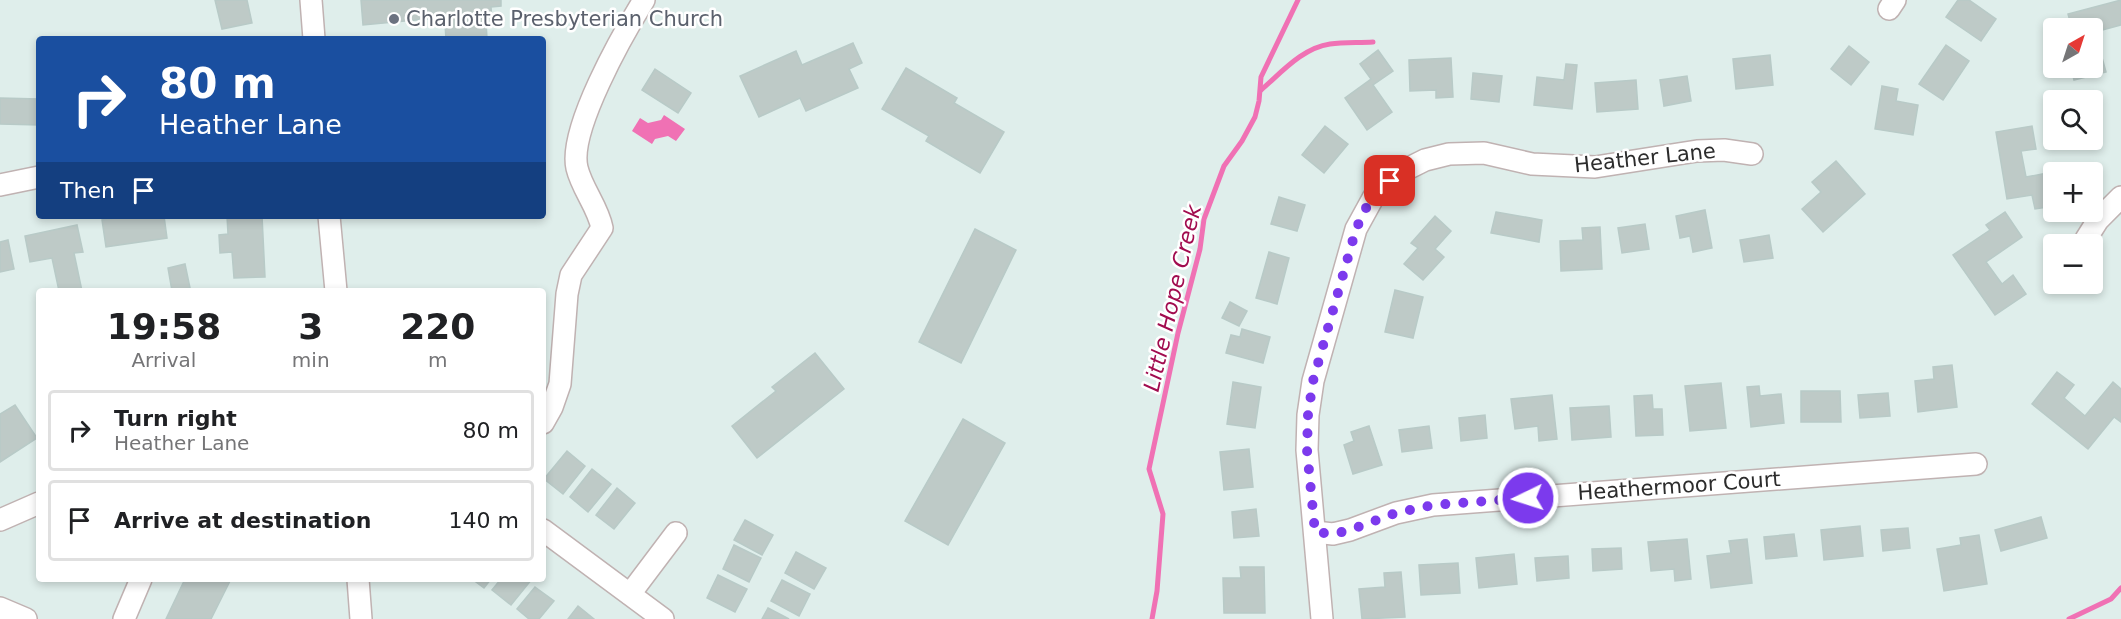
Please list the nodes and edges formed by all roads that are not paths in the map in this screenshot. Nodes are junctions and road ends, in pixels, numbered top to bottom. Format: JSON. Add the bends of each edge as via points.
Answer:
{"nodes":[{"id":1,"x":311,"y":0,"type":"edge"},
{"id":2,"x":644,"y":0,"type":"edge"},
{"id":3,"x":314,"y":36,"type":"edge"},
{"id":4,"x":1752,"y":154,"type":"dead end"},
{"id":5,"x":36,"y":178,"type":"edge"},
{"id":6,"x":0,"y":185,"type":"edge"},
{"id":7,"x":2121,"y":197,"type":"edge"},
{"id":8,"x":330,"y":219,"type":"edge"},
{"id":9,"x":2089,"y":234,"type":"edge"},
{"id":10,"x":336,"y":288,"type":"edge"},
{"id":11,"x":546,"y":418,"type":"edge"},
{"id":12,"x":1976,"y":464,"type":"dead end"},
{"id":13,"x":36,"y":504,"type":"edge"},
{"id":14,"x":0,"y":520,"type":"edge"},
{"id":15,"x":546,"y":532,"type":"edge"},
{"id":16,"x":1315,"y":532,"type":"junction"},
{"id":17,"x":676,"y":533,"type":"dead end"},
{"id":18,"x":140,"y":582,"type":"edge"},
{"id":19,"x":358,"y":582,"type":"edge"},
{"id":20,"x":630,"y":594,"type":"junction"},
{"id":21,"x":0,"y":608,"type":"edge"},
{"id":22,"x":26,"y":619,"type":"edge"},
{"id":23,"x":124,"y":619,"type":"edge"},
{"id":24,"x":361,"y":619,"type":"edge"},
{"id":25,"x":663,"y":619,"type":"edge"},
{"id":26,"x":1322,"y":619,"type":"edge"}],
"edges":[{"from":1,"to":3,"type":"street"},
{"from":2,"to":11,"type":"street","via":[[598,86],[578,144],[576,166],[602,228],[572,275],[560,384]]},
{"from":4,"to":16,"type":"street","name":"Heather Lane","via":[[1697,151],[1595,167],[1543,165],[1484,153],[1449,153],[1425,160],[1390,181],[1366,208],[1356,229],[1313,381],[1307,450]]},
{"from":5,"to":6,"type":"street"},
{"from":7,"to":9,"type":"street"},
{"from":8,"to":10,"type":"street"},
{"from":12,"to":16,"type":"street","name":"Heathermoor Court","via":[[1433,505],[1334,534]]},
{"from":13,"to":14,"type":"street"},
{"from":15,"to":20,"type":"street"},
{"from":16,"to":26,"type":"street","name":"Heather Lane"},
{"from":17,"to":20,"type":"street"},
{"from":18,"to":23,"type":"street"},
{"from":19,"to":24,"type":"street"},
{"from":20,"to":25,"type":"street"},
{"from":21,"to":22,"type":"street"}]}
